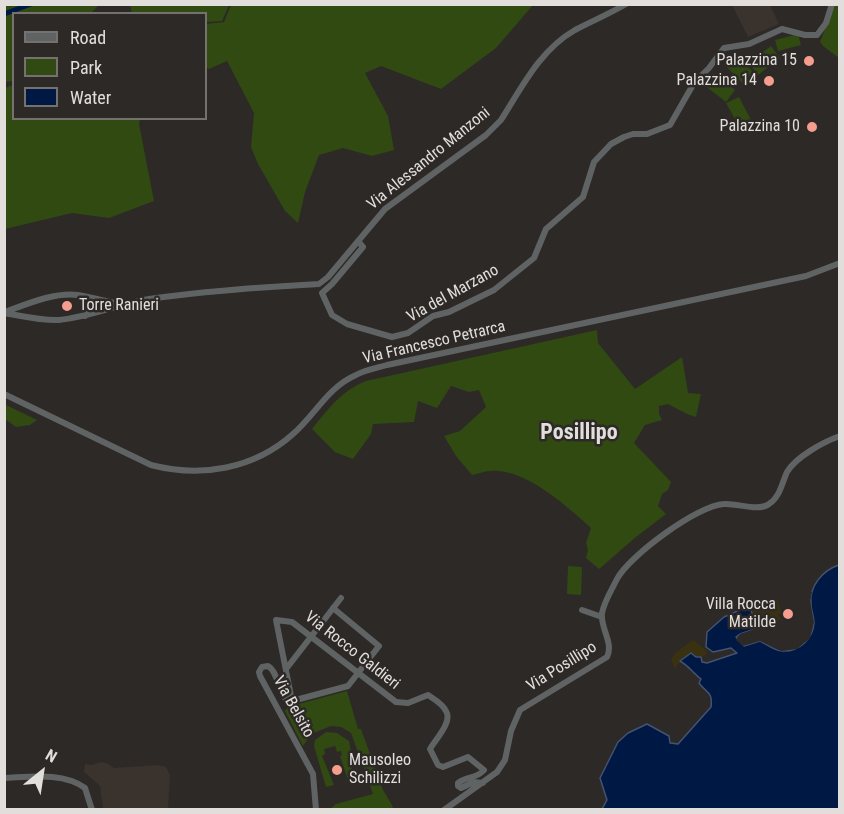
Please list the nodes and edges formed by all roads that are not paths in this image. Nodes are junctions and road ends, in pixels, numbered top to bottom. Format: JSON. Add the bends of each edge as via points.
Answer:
{"nodes":[{"id":1,"x":626,"y":4,"type":"edge"},
{"id":2,"x":832,"y":4,"type":"edge"},
{"id":3,"x":358,"y":241,"type":"junction"},
{"id":4,"x":840,"y":263,"type":"edge"},
{"id":5,"x":85,"y":297,"type":"junction"},
{"id":6,"x":31,"y":303,"type":"junction"},
{"id":7,"x":123,"y":305,"type":"junction"},
{"id":8,"x":4,"y":312,"type":"edge"},
{"id":9,"x":85,"y":316,"type":"junction"},
{"id":10,"x":37,"y":318,"type":"junction"},
{"id":11,"x":4,"y":394,"type":"edge"},
{"id":12,"x":840,"y":436,"type":"edge"},
{"id":13,"x":341,"y":598,"type":"dead end"},
{"id":14,"x":333,"y":608,"type":"junction"},
{"id":15,"x":582,"y":609,"type":"dead end"},
{"id":16,"x":602,"y":617,"type":"junction"},
{"id":17,"x":311,"y":636,"type":"junction"},
{"id":18,"x":286,"y":669,"type":"junction"},
{"id":19,"x":358,"y":674,"type":"junction"},
{"id":20,"x":292,"y":701,"type":"junction"},
{"id":21,"x":4,"y":778,"type":"edge"},
{"id":22,"x":483,"y":783,"type":"junction"},
{"id":23,"x":92,"y":809,"type":"edge"},
{"id":24,"x":316,"y":810,"type":"edge"},
{"id":25,"x":444,"y":810,"type":"edge"}],
"edges":[{"from":1,"to":3,"type":"street","name":"Via Alessandro Manzoni","via":[[562,39],[536,63],[491,130],[385,209]]},
{"from":2,"to":3,"type":"street","name":"Via del Marzano","via":[[817,35],[782,29],[749,44],[724,48],[694,83],[670,125],[624,137],[604,150],[591,167],[583,197],[546,229],[534,258],[494,290],[471,302],[433,316],[408,333],[392,338],[347,324],[332,315],[322,293],[363,247]]},
{"from":3,"to":7,"type":"street","name":"Via Alessandro Manzoni","via":[[319,284],[252,287]]},
{"from":4,"to":11,"type":"street","name":"Via Francesco Petrarca","via":[[806,276],[357,374],[330,393],[293,434],[268,453],[220,469],[191,471],[151,465]]},
{"from":5,"to":6,"type":"street","name":"Via Alessandro Manzoni","via":[[68,295]]},
{"from":5,"to":7,"type":"street","name":"Via Alessandro Manzoni"},
{"from":5,"to":9,"type":"street"},
{"from":6,"to":8,"type":"street","name":"Via Alessandro Manzoni"},
{"from":6,"to":10,"type":"street","via":[[29,309]]},
{"from":7,"to":9,"type":"street","name":"Via Alessandro Manzoni"},
{"from":8,"to":10,"type":"street","name":"Via Alessandro Manzoni"},
{"from":9,"to":10,"type":"street","name":"Via Alessandro Manzoni"},
{"from":12,"to":16,"type":"street","name":"Via Posillipo","via":[[817,446],[792,466],[777,496],[767,505],[721,504],[678,523],[623,569]]},
{"from":13,"to":14,"type":"street"},
{"from":14,"to":17,"type":"street"},
{"from":14,"to":19,"type":"street","via":[[379,646]]},
{"from":15,"to":16,"type":"street"},
{"from":16,"to":22,"type":"street","name":"Via Posillipo","via":[[609,648],[607,657],[520,710],[505,760]]},
{"from":17,"to":18,"type":"street"},
{"from":17,"to":18,"type":"street","name":"Via Rocco Galdieri","via":[[289,621],[276,620]]},
{"from":17,"to":19,"type":"street","name":"Via Rocco Galdieri"},
{"from":18,"to":20,"type":"street"},
{"from":19,"to":20,"type":"street","via":[[343,688]]},
{"from":19,"to":22,"type":"street","name":"Via Rocco Galdieri","via":[[396,702],[408,704],[427,694],[443,707],[448,717],[430,750],[441,766],[467,757],[483,768],[477,776],[459,782],[459,787]]},
{"from":20,"to":24,"type":"street","name":"Via Belsito","via":[[285,699],[273,670],[262,667],[260,676],[313,774]]},
{"from":21,"to":23,"type":"street","via":[[45,777],[74,782],[85,788]]},
{"from":22,"to":25,"type":"street","name":"Via Posillipo"}]}
